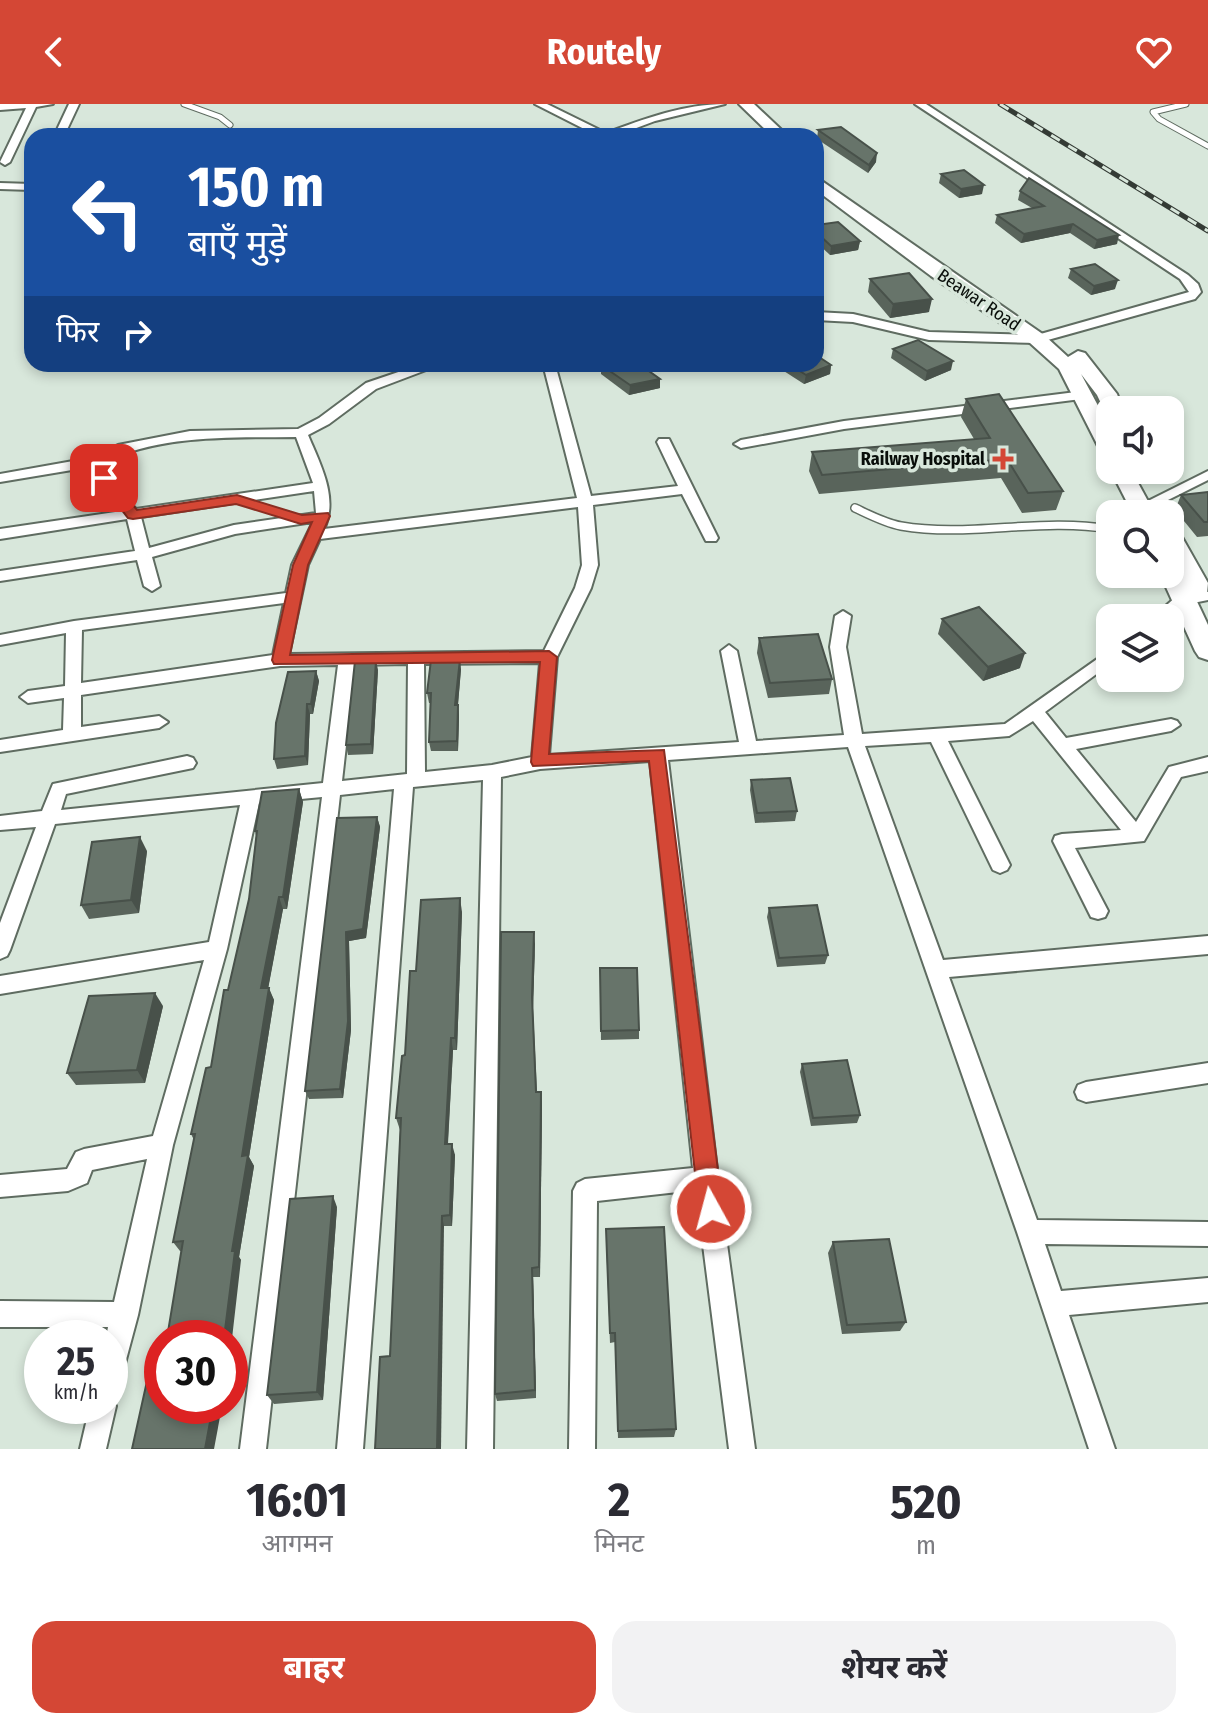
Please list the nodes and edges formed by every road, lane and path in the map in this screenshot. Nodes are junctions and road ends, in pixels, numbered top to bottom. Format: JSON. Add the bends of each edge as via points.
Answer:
{"nodes":[{"id":1,"x":48,"y":104,"type":"edge"},
{"id":2,"x":74,"y":104,"type":"edge"},
{"id":3,"x":184,"y":104,"type":"edge"},
{"id":4,"x":540,"y":104,"type":"edge"},
{"id":5,"x":920,"y":104,"type":"edge"},
{"id":6,"x":1186,"y":104,"type":"edge"},
{"id":7,"x":33,"y":105,"type":"edge"},
{"id":8,"x":0,"y":107,"type":"edge"},
{"id":9,"x":738,"y":107,"type":"edge"},
{"id":10,"x":572,"y":109,"type":"dead end"},
{"id":11,"x":562,"y":114,"type":"junction"},
{"id":12,"x":230,"y":125,"type":"dead end"},
{"id":13,"x":63,"y":128,"type":"edge"},
{"id":14,"x":590,"y":128,"type":"edge"},
{"id":15,"x":628,"y":128,"type":"edge"},
{"id":16,"x":756,"y":128,"type":"edge"},
{"id":17,"x":769,"y":128,"type":"edge"},
{"id":18,"x":1208,"y":146,"type":"edge"},
{"id":19,"x":5,"y":162,"type":"dead end"},
{"id":20,"x":824,"y":172,"type":"edge"},
{"id":21,"x":0,"y":186,"type":"edge"},
{"id":22,"x":24,"y":187,"type":"edge"},
{"id":23,"x":824,"y":188,"type":"edge"},
{"id":24,"x":824,"y":316,"type":"edge"},
{"id":25,"x":1046,"y":337,"type":"junction"},
{"id":26,"x":407,"y":372,"type":"edge"},
{"id":27,"x":551,"y":372,"type":"edge"},
{"id":28,"x":1084,"y":395,"type":"junction"},
{"id":29,"x":1108,"y":396,"type":"edge"},
{"id":30,"x":1096,"y":419,"type":"edge"},
{"id":31,"x":301,"y":433,"type":"junction"},
{"id":32,"x":664,"y":442,"type":"dead end"},
{"id":33,"x":741,"y":444,"type":"dead end"},
{"id":34,"x":94,"y":462,"type":"junction"},
{"id":35,"x":1208,"y":475,"type":"edge"},
{"id":36,"x":0,"y":478,"type":"edge"},
{"id":37,"x":1131,"y":484,"type":"edge"},
{"id":38,"x":321,"y":486,"type":"junction"},
{"id":39,"x":685,"y":489,"type":"junction"},
{"id":40,"x":237,"y":499,"type":"junction"},
{"id":41,"x":585,"y":500,"type":"junction"},
{"id":42,"x":1144,"y":500,"type":"edge"},
{"id":43,"x":1160,"y":500,"type":"edge"},
{"id":44,"x":855,"y":508,"type":"dead end"},
{"id":45,"x":133,"y":515,"type":"junction"},
{"id":46,"x":323,"y":516,"type":"junction"},
{"id":47,"x":301,"y":520,"type":"junction"},
{"id":48,"x":1096,"y":525,"type":"edge"},
{"id":49,"x":0,"y":534,"type":"edge"},
{"id":50,"x":711,"y":538,"type":"dead end"},
{"id":51,"x":311,"y":539,"type":"junction"},
{"id":52,"x":144,"y":554,"type":"junction"},
{"id":53,"x":1184,"y":569,"type":"edge"},
{"id":54,"x":0,"y":576,"type":"edge"},
{"id":55,"x":152,"y":586,"type":"dead end"},
{"id":56,"x":1184,"y":586,"type":"edge"},
{"id":57,"x":292,"y":597,"type":"junction"},
{"id":58,"x":1198,"y":601,"type":"edge"},
{"id":59,"x":843,"y":616,"type":"dead end"},
{"id":60,"x":74,"y":626,"type":"junction"},
{"id":61,"x":0,"y":640,"type":"edge"},
{"id":62,"x":729,"y":651,"type":"dead end"},
{"id":63,"x":1208,"y":651,"type":"edge"},
{"id":64,"x":549,"y":657,"type":"junction"},
{"id":65,"x":280,"y":660,"type":"junction"},
{"id":66,"x":347,"y":660,"type":"junction"},
{"id":67,"x":416,"y":660,"type":"junction"},
{"id":68,"x":1096,"y":667,"type":"edge"},
{"id":69,"x":72,"y":692,"type":"junction"},
{"id":70,"x":28,"y":697,"type":"dead end"},
{"id":71,"x":1036,"y":713,"type":"junction"},
{"id":72,"x":159,"y":722,"type":"dead end"},
{"id":73,"x":1171,"y":725,"type":"dead end"},
{"id":74,"x":72,"y":735,"type":"junction"},
{"id":75,"x":937,"y":735,"type":"junction"},
{"id":76,"x":854,"y":740,"type":"junction"},
{"id":77,"x":1062,"y":745,"type":"junction"},
{"id":78,"x":0,"y":746,"type":"edge"},
{"id":79,"x":749,"y":749,"type":"junction"},
{"id":80,"x":658,"y":754,"type":"junction"},
{"id":81,"x":540,"y":762,"type":"junction"},
{"id":82,"x":187,"y":763,"type":"dead end"},
{"id":83,"x":1208,"y":764,"type":"edge"},
{"id":84,"x":492,"y":772,"type":"junction"},
{"id":85,"x":410,"y":780,"type":"junction"},
{"id":86,"x":332,"y":789,"type":"junction"},
{"id":87,"x":251,"y":797,"type":"junction"},
{"id":88,"x":50,"y":818,"type":"junction"},
{"id":89,"x":0,"y":823,"type":"edge"},
{"id":90,"x":1137,"y":836,"type":"junction"},
{"id":91,"x":1000,"y":865,"type":"dead end"},
{"id":92,"x":1098,"y":911,"type":"dead end"},
{"id":93,"x":1208,"y":946,"type":"edge"},
{"id":94,"x":217,"y":949,"type":"junction"},
{"id":95,"x":0,"y":950,"type":"edge"},
{"id":96,"x":934,"y":970,"type":"junction"},
{"id":97,"x":0,"y":985,"type":"edge"},
{"id":98,"x":1208,"y":1073,"type":"edge"},
{"id":99,"x":1086,"y":1092,"type":"dead end"},
{"id":100,"x":162,"y":1145,"type":"junction"},
{"id":101,"x":706,"y":1178,"type":"junction"},
{"id":102,"x":0,"y":1186,"type":"edge"},
{"id":103,"x":1029,"y":1232,"type":"junction"},
{"id":104,"x":1208,"y":1234,"type":"edge"},
{"id":105,"x":1208,"y":1290,"type":"edge"},
{"id":106,"x":1051,"y":1304,"type":"junction"},
{"id":107,"x":0,"y":1314,"type":"edge"},
{"id":108,"x":125,"y":1315,"type":"junction"},
{"id":109,"x":124,"y":1320,"type":"edge"},
{"id":110,"x":99,"y":1424,"type":"edge"},
{"id":111,"x":93,"y":1449,"type":"edge"},
{"id":112,"x":253,"y":1449,"type":"edge"},
{"id":113,"x":350,"y":1449,"type":"edge"},
{"id":114,"x":480,"y":1449,"type":"edge"},
{"id":115,"x":582,"y":1449,"type":"edge"},
{"id":116,"x":742,"y":1449,"type":"edge"},
{"id":117,"x":1102,"y":1449,"type":"edge"}],
"edges":[{"from":1,"to":7,"type":"street"},
{"from":2,"to":13,"type":"street"},
{"from":3,"to":12,"type":"lane"},
{"from":4,"to":11,"type":"street"},
{"from":5,"to":25,"type":"street","via":[[1194,286],[1191,297]]},
{"from":6,"to":18,"type":"lane","via":[[1153,112]]},
{"from":7,"to":8,"type":"street"},
{"from":7,"to":19,"type":"street"},
{"from":9,"to":15,"type":"street","via":[[652,119]]},
{"from":9,"to":16,"type":"main road"},
{"from":9,"to":17,"type":"main road"},
{"from":10,"to":11,"type":"street"},
{"from":11,"to":14,"type":"street"},
{"from":20,"to":25,"type":"main road","name":"Beawar Road"},
{"from":21,"to":22,"type":"street"},
{"from":23,"to":25,"type":"main road","name":"Beawar Road","via":[[937,272]]},
{"from":24,"to":25,"type":"street","via":[[929,336]]},
{"from":25,"to":28,"type":"main road","name":"Beawar Road"},
{"from":25,"to":29,"type":"main road","name":"Beawar Road","via":[[1085,363]]},
{"from":26,"to":31,"type":"street","via":[[371,386]]},
{"from":27,"to":41,"type":"street"},
{"from":28,"to":30,"type":"main road","name":"Beawar Road"},
{"from":28,"to":33,"type":"street","via":[[844,425]]},
{"from":31,"to":34,"type":"street","via":[[190,435],[123,448]]},
{"from":31,"to":38,"type":"street"},
{"from":32,"to":39,"type":"street"},
{"from":34,"to":36,"type":"street"},
{"from":34,"to":45,"type":"street"},
{"from":35,"to":43,"type":"street"},
{"from":37,"to":42,"type":"main road"},
{"from":38,"to":40,"type":"street"},
{"from":38,"to":46,"type":"street"},
{"from":39,"to":41,"type":"street"},
{"from":39,"to":50,"type":"street"},
{"from":40,"to":45,"type":"street"},
{"from":40,"to":47,"type":"street"},
{"from":41,"to":51,"type":"street"},
{"from":41,"to":64,"type":"street","via":[[589,557],[583,588]]},
{"from":44,"to":48,"type":"lane","via":[[898,526],[939,531]]},
{"from":45,"to":49,"type":"street"},
{"from":45,"to":52,"type":"street"},
{"from":46,"to":47,"type":"street"},
{"from":46,"to":51,"type":"street"},
{"from":47,"to":52,"type":"street","via":[[234,530]]},
{"from":51,"to":57,"type":"street"},
{"from":52,"to":54,"type":"street"},
{"from":52,"to":55,"type":"street"},
{"from":53,"to":58,"type":"main road"},
{"from":56,"to":58,"type":"main road"},
{"from":57,"to":60,"type":"street"},
{"from":57,"to":65,"type":"street"},
{"from":58,"to":63,"type":"main road"},
{"from":59,"to":76,"type":"street","via":[[838,647]]},
{"from":60,"to":61,"type":"street"},
{"from":60,"to":69,"type":"street"},
{"from":62,"to":79,"type":"street"},
{"from":64,"to":67,"type":"street"},
{"from":64,"to":81,"type":"street"},
{"from":65,"to":66,"type":"street"},
{"from":65,"to":69,"type":"street"},
{"from":66,"to":67,"type":"street"},
{"from":66,"to":86,"type":"street"},
{"from":67,"to":85,"type":"street"},
{"from":68,"to":71,"type":"street"},
{"from":69,"to":70,"type":"street"},
{"from":69,"to":74,"type":"street"},
{"from":71,"to":75,"type":"street","via":[[1009,730]]},
{"from":71,"to":77,"type":"street"},
{"from":72,"to":74,"type":"street"},
{"from":73,"to":77,"type":"street"},
{"from":74,"to":78,"type":"street"},
{"from":75,"to":76,"type":"street"},
{"from":75,"to":91,"type":"street"},
{"from":76,"to":79,"type":"street"},
{"from":76,"to":96,"type":"street"},
{"from":77,"to":90,"type":"street"},
{"from":79,"to":80,"type":"street"},
{"from":80,"to":81,"type":"street"},
{"from":80,"to":101,"type":"street"},
{"from":81,"to":84,"type":"street"},
{"from":82,"to":88,"type":"street","via":[[59,789]]},
{"from":83,"to":90,"type":"street","via":[[1175,772]]},
{"from":84,"to":85,"type":"street"},
{"from":84,"to":114,"type":"street"},
{"from":85,"to":86,"type":"street"},
{"from":85,"to":113,"type":"street"},
{"from":86,"to":87,"type":"street"},
{"from":86,"to":112,"type":"street"},
{"from":87,"to":88,"type":"street"},
{"from":87,"to":94,"type":"street"},
{"from":88,"to":89,"type":"street"},
{"from":88,"to":95,"type":"street"},
{"from":90,"to":92,"type":"street","via":[[1062,841]]},
{"from":93,"to":96,"type":"street"},
{"from":94,"to":97,"type":"street"},
{"from":94,"to":100,"type":"street"},
{"from":96,"to":103,"type":"street"},
{"from":98,"to":99,"type":"street"},
{"from":100,"to":102,"type":"street","via":[[84,1160],[79,1175],[68,1180]]},
{"from":100,"to":108,"type":"street"},
{"from":101,"to":115,"type":"street","via":[[585,1191]]},
{"from":101,"to":116,"type":"street"},
{"from":103,"to":104,"type":"street"},
{"from":103,"to":106,"type":"street"},
{"from":105,"to":106,"type":"street"},
{"from":106,"to":117,"type":"street"},
{"from":107,"to":108,"type":"street"},
{"from":108,"to":109,"type":"street"},
{"from":110,"to":111,"type":"street"}]}
